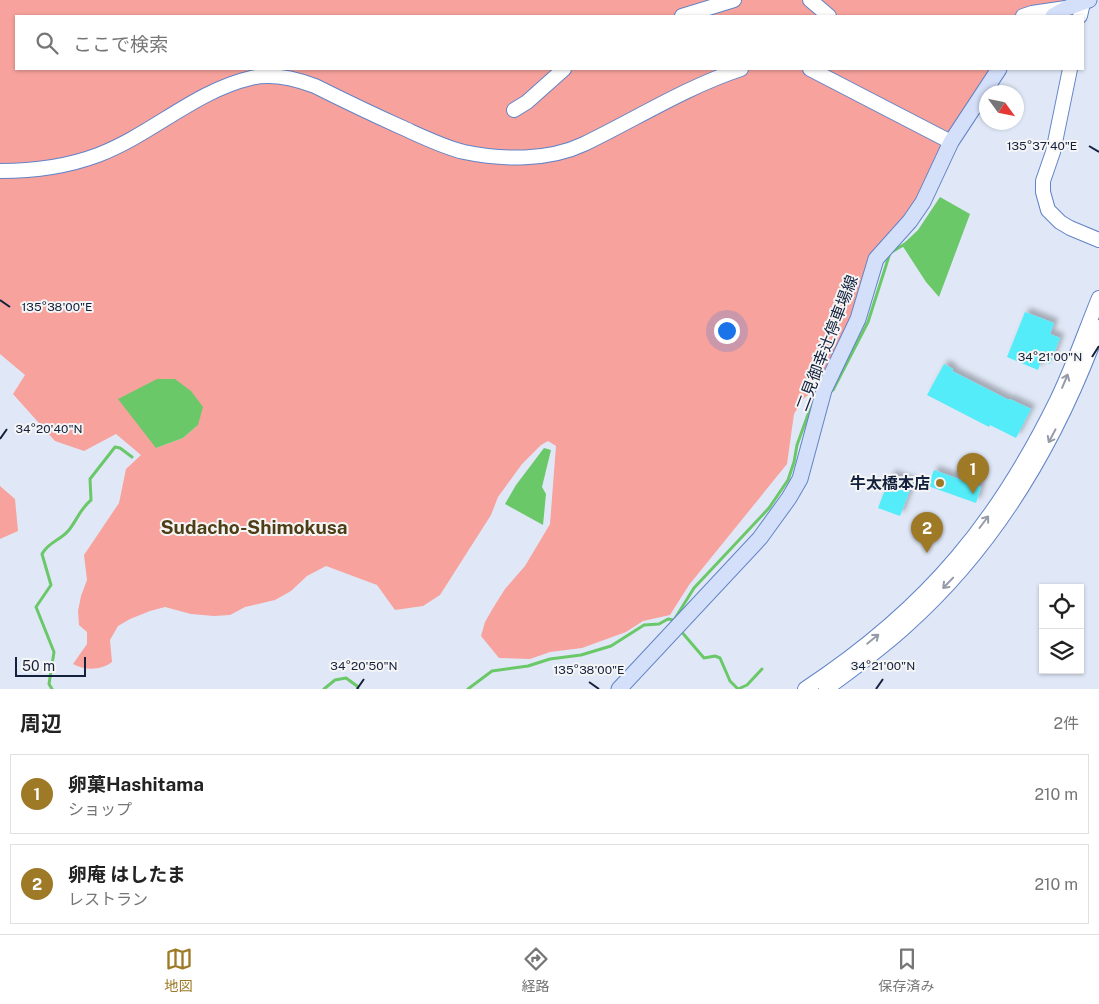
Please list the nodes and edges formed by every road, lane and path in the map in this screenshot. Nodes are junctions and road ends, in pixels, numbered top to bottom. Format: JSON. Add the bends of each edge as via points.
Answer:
{"nodes":[{"id":1,"x":734,"y":0,"type":"edge"},
{"id":2,"x":810,"y":0,"type":"edge"},
{"id":3,"x":1084,"y":6,"type":"edge"},
{"id":4,"x":1067,"y":8,"type":"junction"},
{"id":5,"x":685,"y":15,"type":"edge"},
{"id":6,"x":828,"y":15,"type":"edge"},
{"id":7,"x":1026,"y":15,"type":"edge"},
{"id":8,"x":1056,"y":15,"type":"edge"},
{"id":9,"x":563,"y":70,"type":"edge"},
{"id":10,"x":738,"y":70,"type":"edge"},
{"id":11,"x":812,"y":70,"type":"edge"},
{"id":12,"x":999,"y":70,"type":"edge"},
{"id":13,"x":1070,"y":70,"type":"edge"},
{"id":14,"x":514,"y":110,"type":"dead end"},
{"id":15,"x":952,"y":142,"type":"junction"},
{"id":16,"x":0,"y":171,"type":"edge"},
{"id":17,"x":1099,"y":240,"type":"edge"},
{"id":18,"x":1099,"y":298,"type":"edge"},
{"id":19,"x":1099,"y":328,"type":"edge"},
{"id":20,"x":619,"y":689,"type":"edge"},
{"id":21,"x":805,"y":689,"type":"edge"},
{"id":22,"x":826,"y":689,"type":"edge"}],
"edges":[{"from":1,"to":5,"type":"street"},
{"from":2,"to":6,"type":"street"},
{"from":3,"to":4,"type":"main road"},
{"from":4,"to":7,"type":"street"},
{"from":4,"to":8,"type":"main road"},
{"from":9,"to":14,"type":"street"},
{"from":10,"to":16,"type":"street","via":[[674,98],[582,145],[542,156],[463,151],[424,137],[315,86],[271,76],[252,78],[226,87],[97,155],[31,171]]},
{"from":11,"to":15,"type":"street"},
{"from":12,"to":15,"type":"main road","name":"二見御幸辻停車場線"},
{"from":13,"to":17,"type":"street","via":[[1043,192],[1048,210],[1060,222]]},
{"from":15,"to":20,"type":"main road","name":"二見御幸辻停車場線","via":[[923,202],[876,259],[858,319],[824,390],[800,479],[789,498],[760,538]]},
{"from":21,"to":18,"type":"street","one_way":true,"via":[[893,622],[957,557],[985,521],[1020,468],[1053,407]]},
{"from":19,"to":22,"type":"street","one_way":true,"via":[[1086,364],[1028,479],[967,564],[907,626]]}]}
